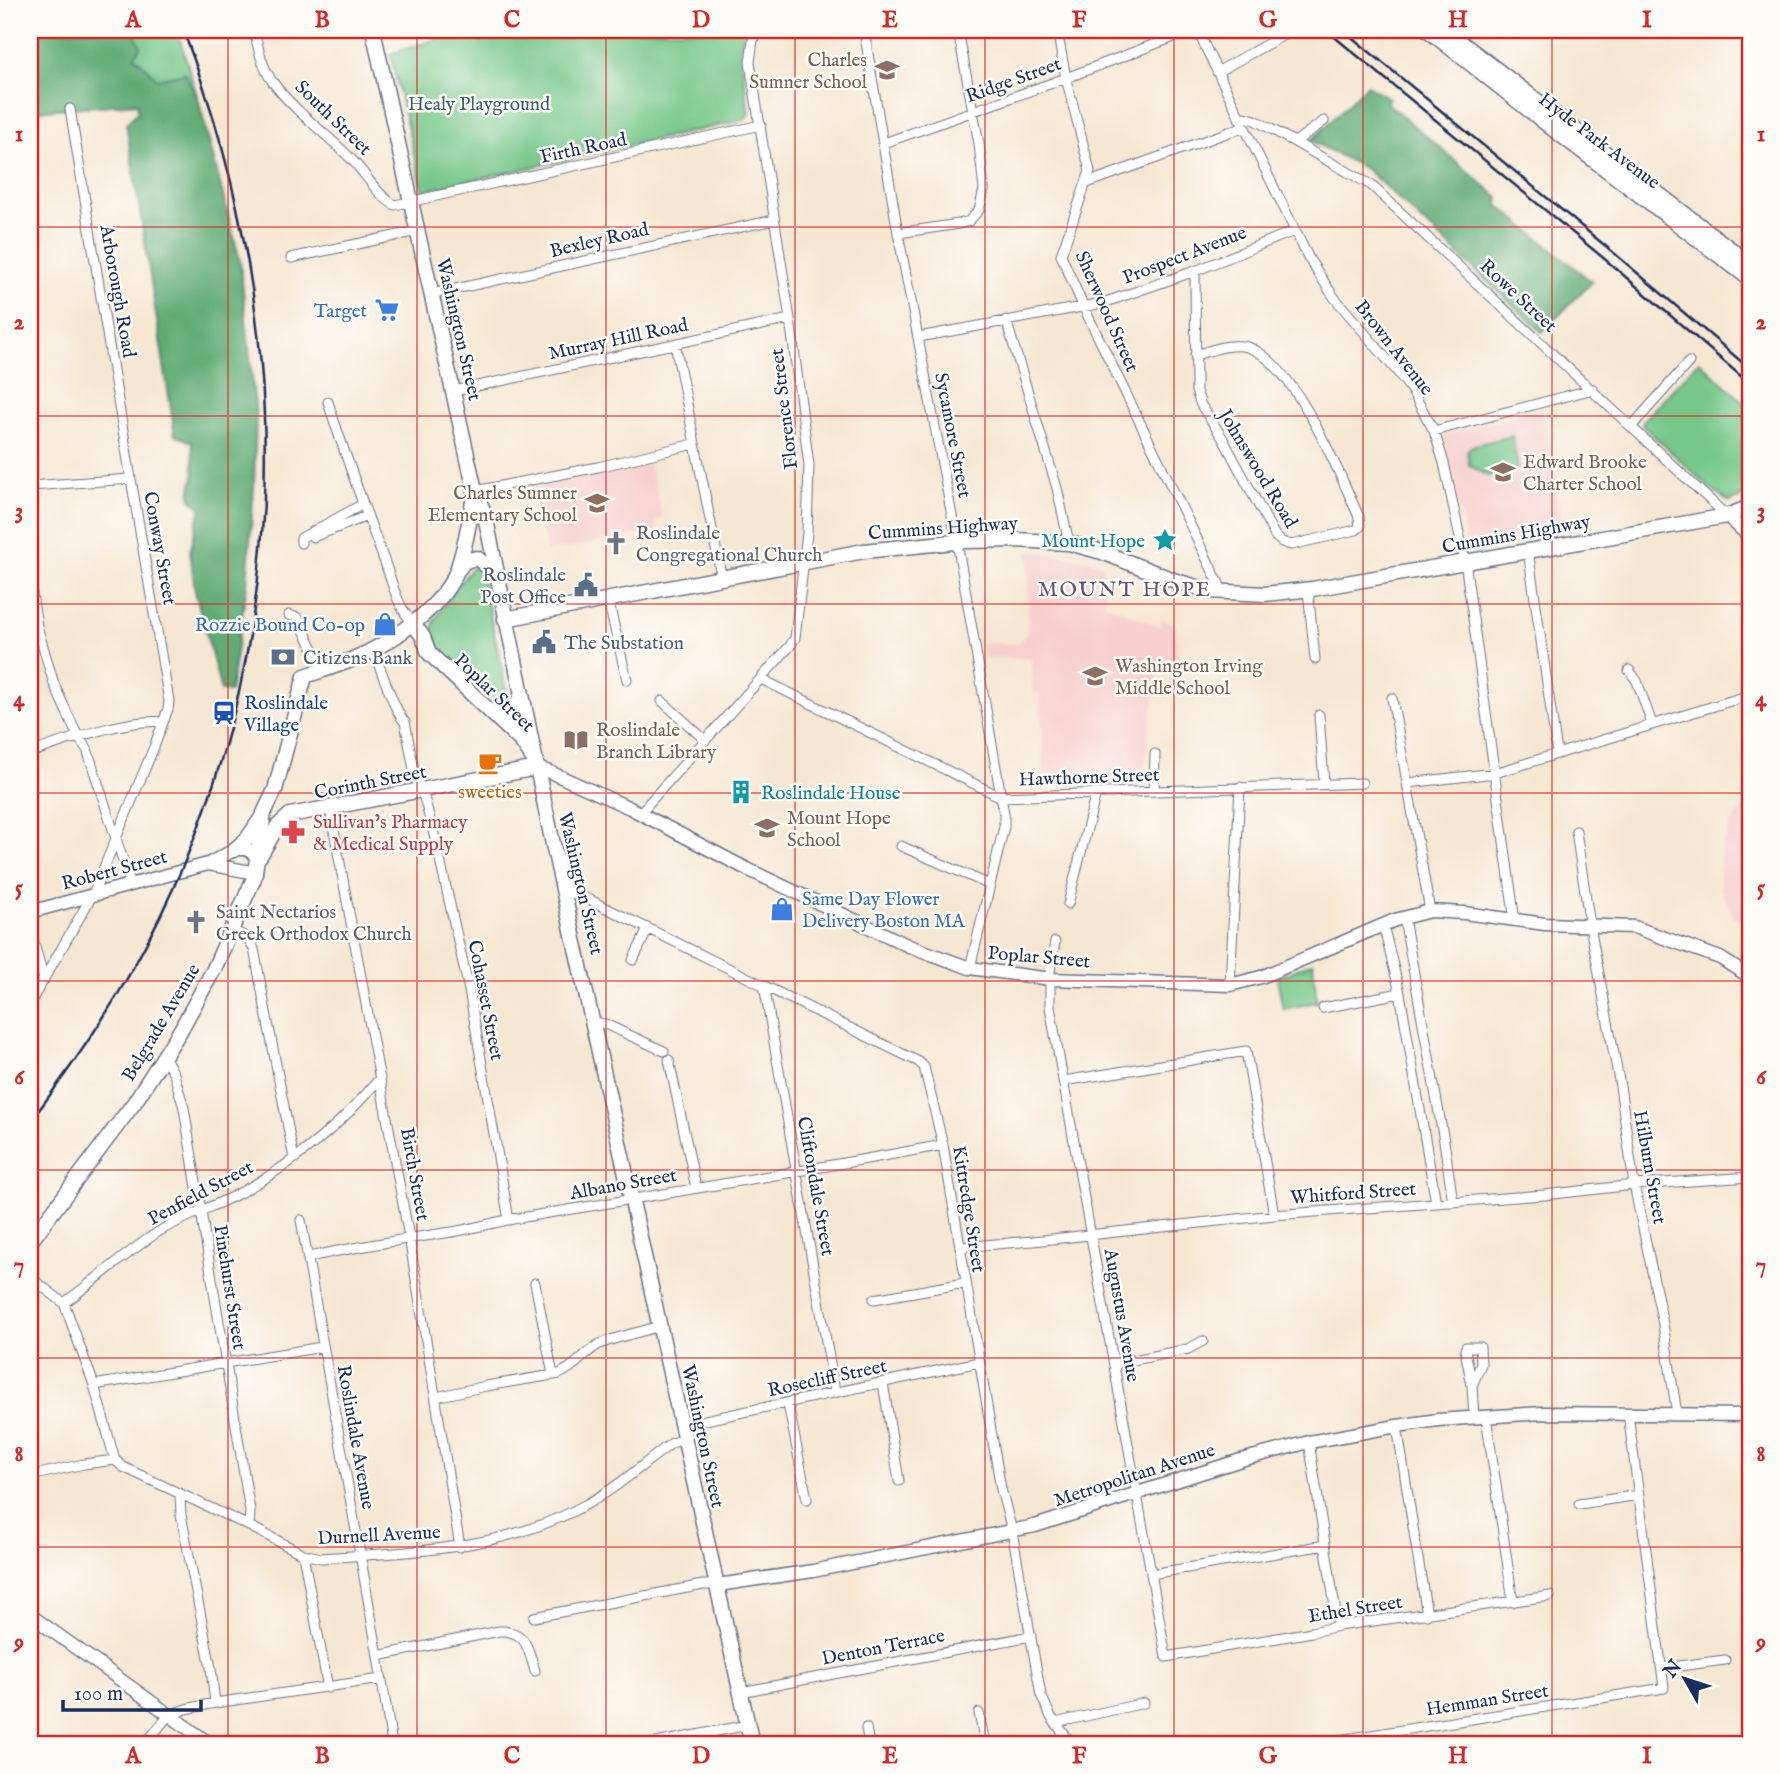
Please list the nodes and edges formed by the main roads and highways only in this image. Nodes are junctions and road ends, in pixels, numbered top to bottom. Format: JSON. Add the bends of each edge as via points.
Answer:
{"nodes":[{"id":1,"x":373,"y":30,"type":"edge"},
{"id":2,"x":1438,"y":31,"type":"edge"},
{"id":3,"x":1750,"y":264,"type":"edge"},
{"id":4,"x":1750,"y":279,"type":"edge"},
{"id":5,"x":475,"y":491,"type":"junction"},
{"id":6,"x":1750,"y":507,"type":"edge"},
{"id":7,"x":456,"y":573,"type":"junction"},
{"id":8,"x":496,"y":574,"type":"junction"},
{"id":9,"x":505,"y":619,"type":"junction"},
{"id":10,"x":413,"y":623,"type":"junction"},
{"id":11,"x":521,"y":695,"type":"junction"},
{"id":12,"x":488,"y":711,"type":"junction"},
{"id":13,"x":537,"y":768,"type":"junction"},
{"id":14,"x":275,"y":790,"type":"junction"},
{"id":15,"x":264,"y":813,"type":"junction"},
{"id":16,"x":290,"y":815,"type":"junction"},
{"id":17,"x":234,"y":850,"type":"road end"},
{"id":18,"x":259,"y":857,"type":"junction"},
{"id":19,"x":30,"y":1242,"type":"edge"},
{"id":20,"x":752,"y":1744,"type":"edge"}],
"edges":[{"from":1,"to":5,"type":"main road","name":"Washington Street"},
{"from":2,"to":3,"type":"main road","name":"Hyde Park Avenue"},
{"from":2,"to":4,"type":"main road","name":"Hyde Park Avenue","via":[[1553,129]]},
{"from":5,"to":7,"type":"main road"},
{"from":5,"to":8,"type":"main road","name":"Washington Street","via":[[485,515]]},
{"from":6,"to":9,"type":"main road","name":"Cummins Highway","via":[[1727,516],[1265,594],[1210,591],[1069,543],[1017,540],[864,551]]},
{"from":7,"to":8,"type":"main road","via":[[465,561],[477,558]]},
{"from":7,"to":10,"type":"main road"},
{"from":8,"to":9,"type":"main road","name":"Washington Street"},
{"from":9,"to":11,"type":"main road","name":"Washington Street"},
{"from":10,"to":12,"type":"main road","name":"Poplar Street","via":[[429,653]]},
{"from":10,"to":14,"type":"main road","name":"Belgrade Avenue","via":[[348,662],[305,676]]},
{"from":11,"to":12,"type":"main road","via":[[513,714]]},
{"from":11,"to":13,"type":"main road","name":"Washington Street"},
{"from":12,"to":13,"type":"main road","name":"Poplar Street","via":[[522,743]]},
{"from":13,"to":16,"type":"main road","name":"Corinth Street"},
{"from":13,"to":20,"type":"main road","name":"Washington Street"},
{"from":14,"to":15,"type":"main road","name":"Belgrade Avenue"},
{"from":14,"to":16,"type":"main road","via":[[276,807]]},
{"from":15,"to":17,"type":"main road"},
{"from":15,"to":18,"type":"main road","name":"Belgrade Avenue"},
{"from":16,"to":18,"type":"main road","name":"Corinth Street"},
{"from":18,"to":19,"type":"main road","name":"Belgrade Avenue","via":[[232,930],[200,996],[123,1119]]}]}
